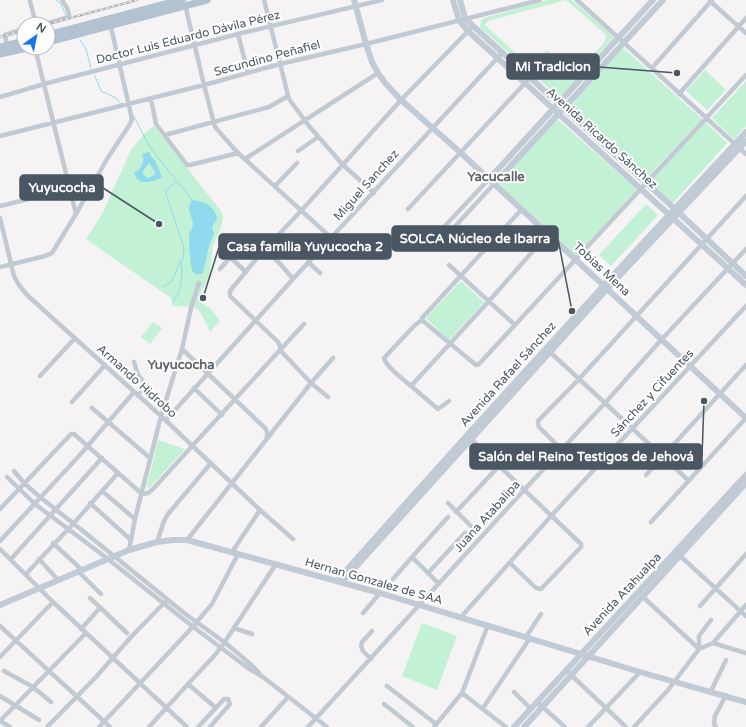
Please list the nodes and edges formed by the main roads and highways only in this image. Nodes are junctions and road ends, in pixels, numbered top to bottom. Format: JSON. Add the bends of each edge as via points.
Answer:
{"nodes":[{"id":1,"x":207,"y":0,"type":"edge"},
{"id":2,"x":183,"y":2,"type":"edge"},
{"id":3,"x":110,"y":22,"type":"junction"},
{"id":4,"x":56,"y":33,"type":"edge"},
{"id":5,"x":56,"y":39,"type":"edge"},
{"id":6,"x":16,"y":43,"type":"edge"},
{"id":7,"x":3,"y":46,"type":"edge"},
{"id":8,"x":16,"y":50,"type":"edge"},
{"id":9,"x":0,"y":54,"type":"edge"}],
"edges":[{"from":1,"to":2,"type":"main road"},
{"from":2,"to":3,"type":"main road"},
{"from":3,"to":4,"type":"main road"},
{"from":3,"to":5,"type":"main road"},
{"from":6,"to":7,"type":"main road"},
{"from":8,"to":9,"type":"main road"}]}
